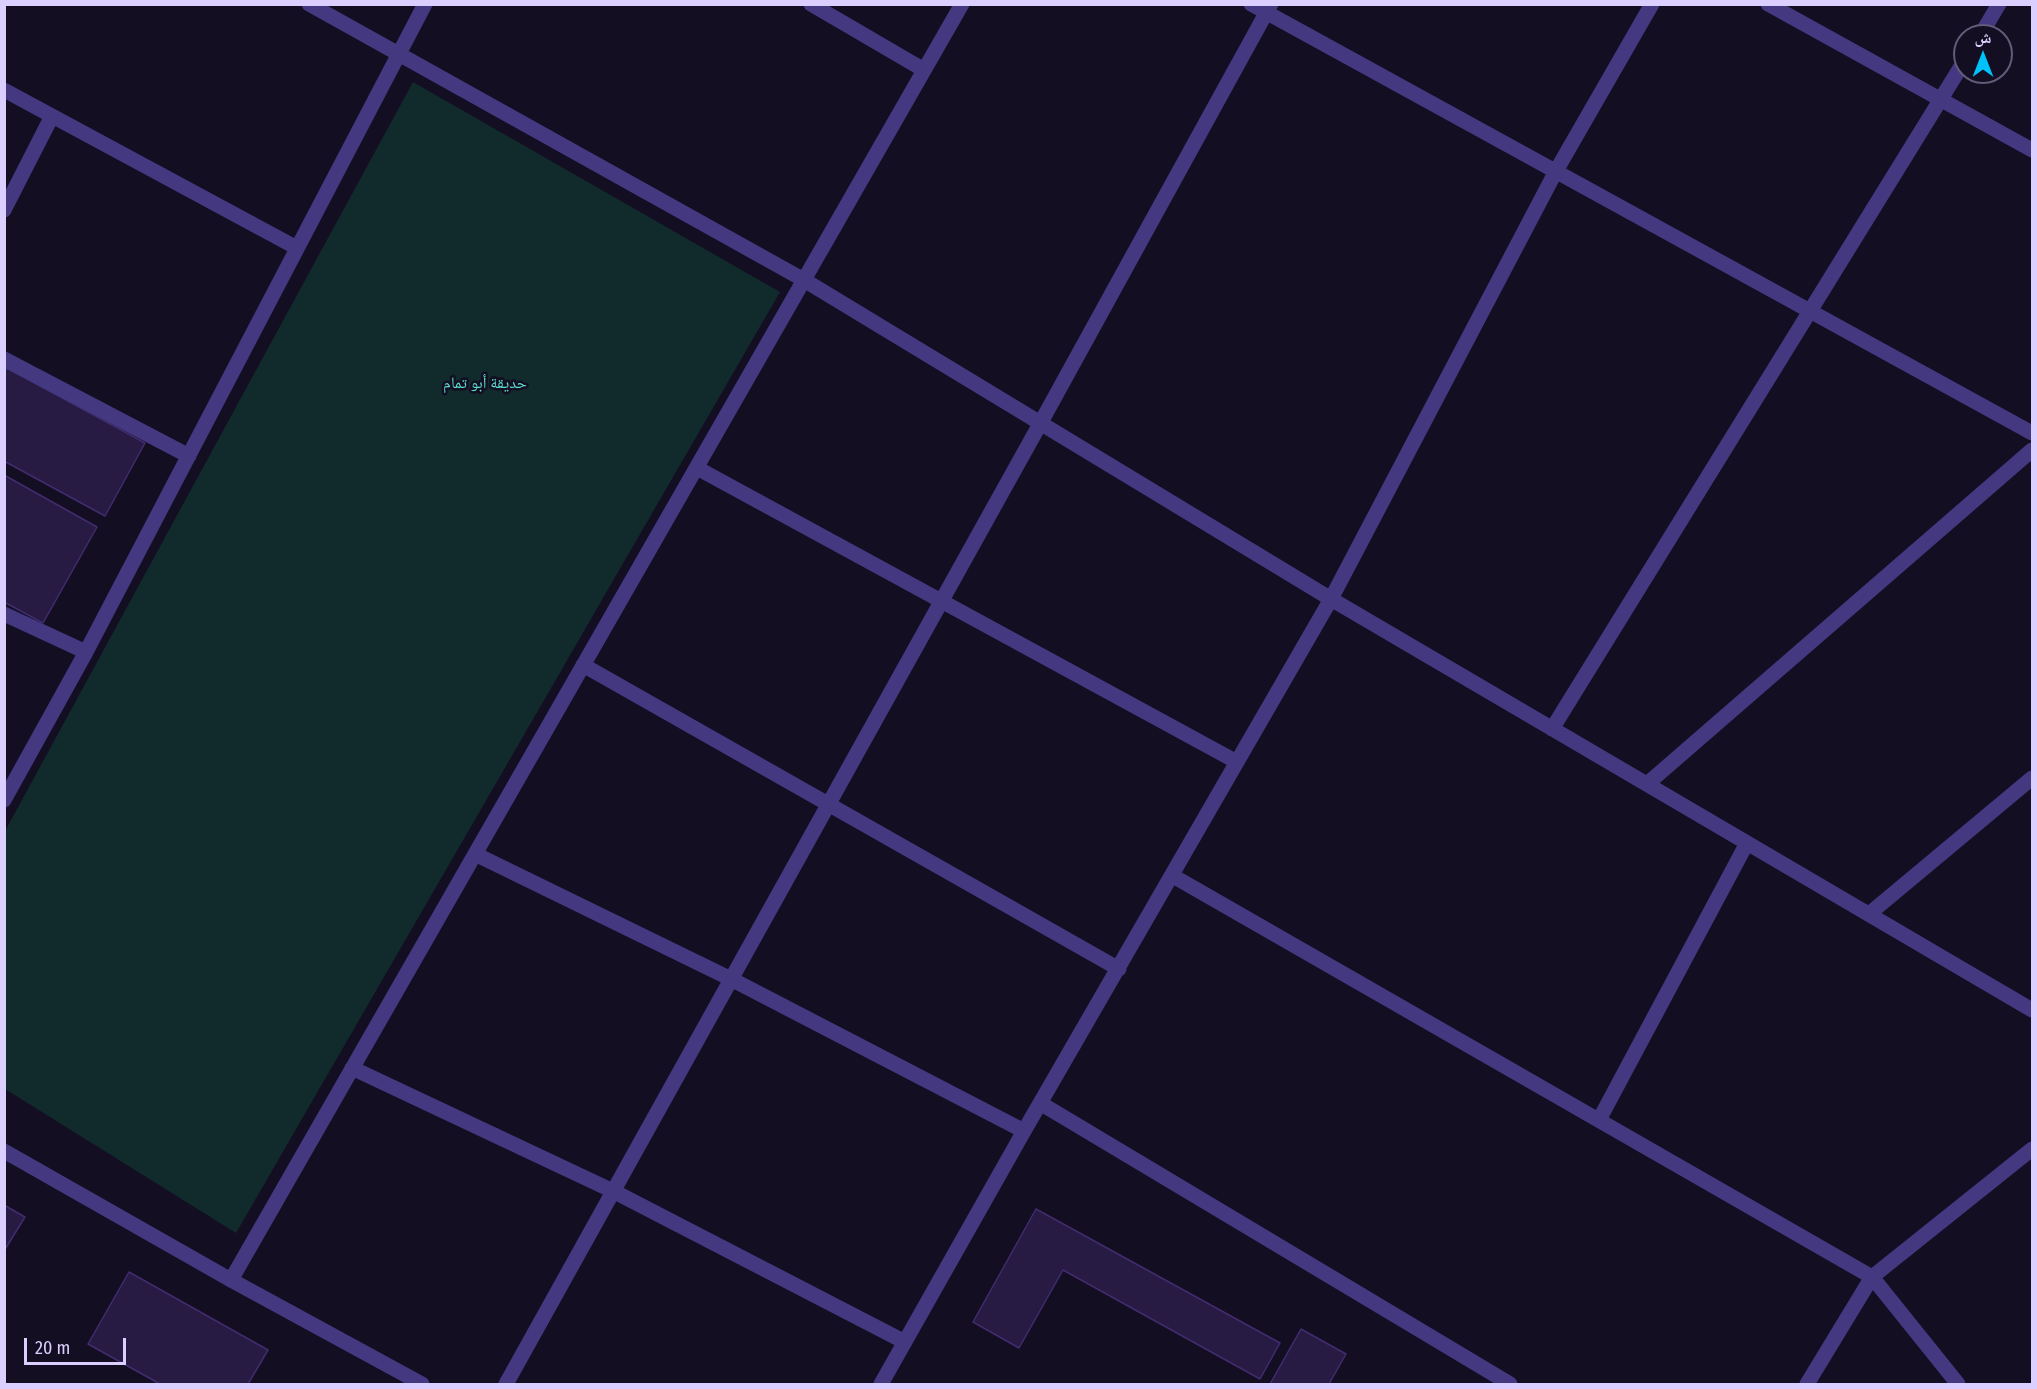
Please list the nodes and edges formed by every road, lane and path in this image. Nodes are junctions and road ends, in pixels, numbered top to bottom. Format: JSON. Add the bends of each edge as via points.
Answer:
{"nodes":[{"id":1,"x":309,"y":4,"type":"edge"},
{"id":2,"x":425,"y":4,"type":"edge"},
{"id":3,"x":811,"y":4,"type":"edge"},
{"id":4,"x":962,"y":4,"type":"edge"},
{"id":5,"x":1251,"y":4,"type":"edge"},
{"id":6,"x":1652,"y":4,"type":"edge"},
{"id":7,"x":1768,"y":4,"type":"edge"},
{"id":8,"x":1999,"y":4,"type":"edge"},
{"id":9,"x":1268,"y":9,"type":"edge"},
{"id":10,"x":1987,"y":24,"type":"edge"},
{"id":11,"x":398,"y":53,"type":"junction"},
{"id":12,"x":924,"y":70,"type":"junction"},
{"id":13,"x":1953,"y":80,"type":"edge"},
{"id":14,"x":4,"y":90,"type":"edge"},
{"id":15,"x":1941,"y":99,"type":"junction"},
{"id":16,"x":52,"y":116,"type":"junction"},
{"id":17,"x":2032,"y":150,"type":"edge"},
{"id":18,"x":1556,"y":171,"type":"junction"},
{"id":19,"x":4,"y":210,"type":"edge"},
{"id":20,"x":297,"y":248,"type":"junction"},
{"id":21,"x":804,"y":280,"type":"junction"},
{"id":22,"x":1810,"y":310,"type":"junction"},
{"id":23,"x":4,"y":359,"type":"edge"},
{"id":24,"x":1040,"y":424,"type":"junction"},
{"id":25,"x":2032,"y":433,"type":"edge"},
{"id":26,"x":2032,"y":450,"type":"edge"},
{"id":27,"x":189,"y":456,"type":"junction"},
{"id":28,"x":697,"y":468,"type":"junction"},
{"id":29,"x":1331,"y":599,"type":"junction"},
{"id":30,"x":942,"y":601,"type":"junction"},
{"id":31,"x":4,"y":614,"type":"edge"},
{"id":32,"x":86,"y":652,"type":"junction"},
{"id":33,"x":584,"y":665,"type":"junction"},
{"id":34,"x":1552,"y":729,"type":"junction"},
{"id":35,"x":1238,"y":762,"type":"junction"},
{"id":36,"x":2032,"y":778,"type":"edge"},
{"id":37,"x":1647,"y":784,"type":"junction"},
{"id":38,"x":4,"y":800,"type":"edge"},
{"id":39,"x":828,"y":804,"type":"junction"},
{"id":40,"x":1747,"y":843,"type":"junction"},
{"id":41,"x":475,"y":854,"type":"junction"},
{"id":42,"x":1173,"y":876,"type":"junction"},
{"id":43,"x":1869,"y":914,"type":"junction"},
{"id":44,"x":1119,"y":969,"type":"junction"},
{"id":45,"x":731,"y":979,"type":"junction"},
{"id":46,"x":2032,"y":1010,"type":"edge"},
{"id":47,"x":352,"y":1068,"type":"junction"},
{"id":48,"x":1040,"y":1103,"type":"junction"},
{"id":49,"x":1599,"y":1120,"type":"junction"},
{"id":50,"x":1024,"y":1131,"type":"junction"},
{"id":51,"x":2032,"y":1149,"type":"edge"},
{"id":52,"x":4,"y":1151,"type":"edge"},
{"id":53,"x":613,"y":1191,"type":"junction"},
{"id":54,"x":1872,"y":1276,"type":"junction"},
{"id":55,"x":231,"y":1280,"type":"junction"},
{"id":56,"x":905,"y":1342,"type":"junction"},
{"id":57,"x":422,"y":1384,"type":"edge"},
{"id":58,"x":506,"y":1384,"type":"edge"},
{"id":59,"x":882,"y":1384,"type":"edge"},
{"id":60,"x":1510,"y":1384,"type":"edge"},
{"id":61,"x":1808,"y":1384,"type":"edge"},
{"id":62,"x":1958,"y":1384,"type":"edge"}],
"edges":[{"from":1,"to":11,"type":"street"},
{"from":2,"to":11,"type":"street"},
{"from":3,"to":12,"type":"street"},
{"from":4,"to":12,"type":"street"},
{"from":5,"to":9,"type":"street"},
{"from":6,"to":18,"type":"street"},
{"from":7,"to":15,"type":"street"},
{"from":8,"to":10,"type":"street"},
{"from":9,"to":18,"type":"street"},
{"from":9,"to":24,"type":"street"},
{"from":11,"to":20,"type":"street"},
{"from":11,"to":21,"type":"street"},
{"from":12,"to":21,"type":"street"},
{"from":13,"to":15,"type":"street"},
{"from":14,"to":16,"type":"street"},
{"from":15,"to":17,"type":"street"},
{"from":15,"to":22,"type":"street"},
{"from":16,"to":19,"type":"street"},
{"from":16,"to":20,"type":"street"},
{"from":18,"to":22,"type":"street"},
{"from":18,"to":29,"type":"street"},
{"from":20,"to":27,"type":"street"},
{"from":21,"to":24,"type":"street"},
{"from":21,"to":28,"type":"street"},
{"from":22,"to":25,"type":"street"},
{"from":22,"to":34,"type":"street"},
{"from":23,"to":27,"type":"street"},
{"from":24,"to":29,"type":"street"},
{"from":24,"to":30,"type":"street"},
{"from":26,"to":37,"type":"street"},
{"from":27,"to":32,"type":"street"},
{"from":28,"to":30,"type":"street"},
{"from":28,"to":33,"type":"street"},
{"from":29,"to":34,"type":"street"},
{"from":29,"to":35,"type":"street"},
{"from":30,"to":35,"type":"street"},
{"from":30,"to":39,"type":"street"},
{"from":31,"to":32,"type":"street"},
{"from":32,"to":38,"type":"street"},
{"from":33,"to":39,"type":"street"},
{"from":33,"to":41,"type":"street"},
{"from":34,"to":37,"type":"street"},
{"from":35,"to":42,"type":"street"},
{"from":36,"to":43,"type":"street"},
{"from":37,"to":40,"type":"street"},
{"from":39,"to":44,"type":"street"},
{"from":39,"to":45,"type":"street"},
{"from":40,"to":43,"type":"street"},
{"from":40,"to":49,"type":"street"},
{"from":41,"to":45,"type":"street"},
{"from":41,"to":47,"type":"street"},
{"from":42,"to":44,"type":"street"},
{"from":42,"to":49,"type":"street"},
{"from":43,"to":46,"type":"street"},
{"from":44,"to":48,"type":"street"},
{"from":45,"to":50,"type":"street"},
{"from":45,"to":53,"type":"street"},
{"from":47,"to":53,"type":"street"},
{"from":47,"to":55,"type":"street"},
{"from":48,"to":50,"type":"street"},
{"from":48,"to":60,"type":"street"},
{"from":49,"to":54,"type":"street"},
{"from":50,"to":56,"type":"street"},
{"from":51,"to":54,"type":"street"},
{"from":52,"to":55,"type":"street"},
{"from":53,"to":56,"type":"street"},
{"from":53,"to":58,"type":"street"},
{"from":54,"to":61,"type":"street"},
{"from":54,"to":62,"type":"street"},
{"from":55,"to":57,"type":"street"},
{"from":56,"to":59,"type":"street"}]}
